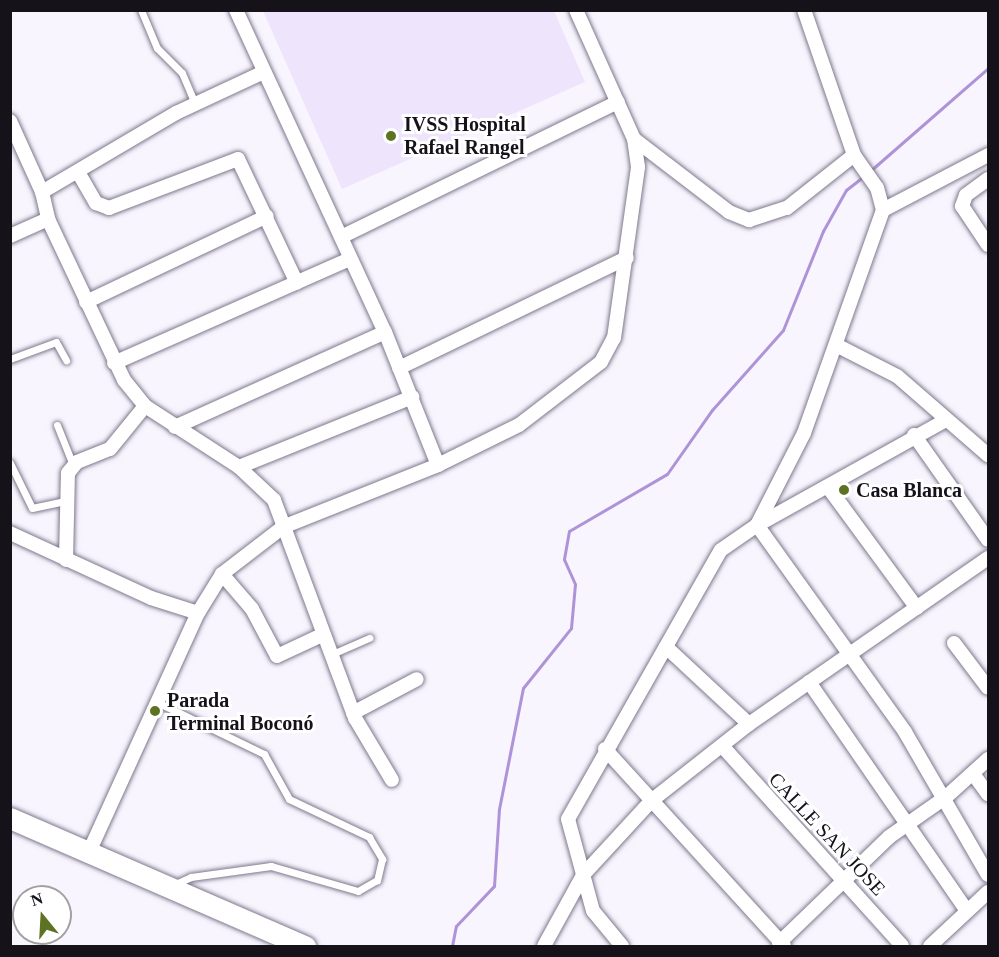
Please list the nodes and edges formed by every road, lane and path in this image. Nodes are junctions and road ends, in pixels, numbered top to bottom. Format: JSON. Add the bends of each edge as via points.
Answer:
{"nodes":[{"id":1,"x":141,"y":10,"type":"edge"},
{"id":2,"x":236,"y":10,"type":"edge"},
{"id":3,"x":578,"y":11,"type":"edge"},
{"id":4,"x":808,"y":12,"type":"edge"},
{"id":5,"x":264,"y":72,"type":"junction"},
{"id":6,"x":618,"y":102,"type":"junction"},
{"id":7,"x":195,"y":103,"type":"junction"},
{"id":8,"x":10,"y":121,"type":"edge"},
{"id":9,"x":634,"y":139,"type":"junction"},
{"id":10,"x":984,"y":157,"type":"edge"},
{"id":11,"x":858,"y":159,"type":"junction"},
{"id":12,"x":78,"y":172,"type":"junction"},
{"id":13,"x":988,"y":172,"type":"edge"},
{"id":14,"x":988,"y":179,"type":"edge"},
{"id":15,"x":42,"y":192,"type":"junction"},
{"id":16,"x":882,"y":210,"type":"junction"},
{"id":17,"x":267,"y":216,"type":"junction"},
{"id":18,"x":48,"y":219,"type":"junction"},
{"id":19,"x":10,"y":236,"type":"edge"},
{"id":20,"x":341,"y":237,"type":"junction"},
{"id":21,"x":988,"y":245,"type":"edge"},
{"id":22,"x":627,"y":258,"type":"junction"},
{"id":23,"x":350,"y":259,"type":"junction"},
{"id":24,"x":297,"y":283,"type":"junction"},
{"id":25,"x":86,"y":302,"type":"junction"},
{"id":26,"x":385,"y":332,"type":"junction"},
{"id":27,"x":838,"y":346,"type":"junction"},
{"id":28,"x":10,"y":359,"type":"edge"},
{"id":29,"x":66,"y":360,"type":"dead end"},
{"id":30,"x":114,"y":363,"type":"junction"},
{"id":31,"x":399,"y":368,"type":"junction"},
{"id":32,"x":412,"y":397,"type":"junction"},
{"id":33,"x":145,"y":406,"type":"junction"},
{"id":34,"x":946,"y":420,"type":"junction"},
{"id":35,"x":57,"y":425,"type":"dead end"},
{"id":36,"x":175,"y":427,"type":"junction"},
{"id":37,"x":914,"y":435,"type":"junction"},
{"id":38,"x":988,"y":455,"type":"edge"},
{"id":39,"x":10,"y":463,"type":"edge"},
{"id":40,"x":73,"y":465,"type":"junction"},
{"id":41,"x":438,"y":465,"type":"junction"},
{"id":42,"x":239,"y":467,"type":"junction"},
{"id":43,"x":828,"y":487,"type":"junction"},
{"id":44,"x":66,"y":501,"type":"junction"},
{"id":45,"x":757,"y":525,"type":"junction"},
{"id":46,"x":283,"y":527,"type":"junction"},
{"id":47,"x":10,"y":534,"type":"edge"},
{"id":48,"x":988,"y":540,"type":"edge"},
{"id":49,"x":988,"y":558,"type":"edge"},
{"id":50,"x":66,"y":561,"type":"junction"},
{"id":51,"x":222,"y":574,"type":"junction"},
{"id":52,"x":917,"y":608,"type":"junction"},
{"id":53,"x":198,"y":613,"type":"junction"},
{"id":54,"x":322,"y":635,"type":"junction"},
{"id":55,"x":369,"y":638,"type":"dead end"},
{"id":56,"x":954,"y":643,"type":"dead end"},
{"id":57,"x":666,"y":647,"type":"junction"},
{"id":58,"x":330,"y":655,"type":"junction"},
{"id":59,"x":852,"y":655,"type":"junction"},
{"id":60,"x":417,"y":679,"type":"dead end"},
{"id":61,"x":809,"y":682,"type":"junction"},
{"id":62,"x":988,"y":688,"type":"edge"},
{"id":63,"x":159,"y":703,"type":"junction"},
{"id":64,"x":353,"y":713,"type":"junction"},
{"id":65,"x":749,"y":724,"type":"junction"},
{"id":66,"x":724,"y":748,"type":"junction"},
{"id":67,"x":605,"y":749,"type":"junction"},
{"id":68,"x":988,"y":759,"type":"edge"},
{"id":69,"x":974,"y":775,"type":"junction"},
{"id":70,"x":392,"y":780,"type":"dead end"},
{"id":71,"x":988,"y":794,"type":"edge"},
{"id":72,"x":946,"y":797,"type":"junction"},
{"id":73,"x":651,"y":801,"type":"junction"},
{"id":74,"x":10,"y":818,"type":"edge"},
{"id":75,"x":908,"y":824,"type":"junction"},
{"id":76,"x":89,"y":852,"type":"junction"},
{"id":77,"x":583,"y":875,"type":"junction"},
{"id":78,"x":988,"y":875,"type":"edge"},
{"id":79,"x":846,"y":880,"type":"junction"},
{"id":80,"x":169,"y":890,"type":"junction"},
{"id":81,"x":988,"y":892,"type":"edge"},
{"id":82,"x":967,"y":911,"type":"junction"},
{"id":83,"x":781,"y":945,"type":"edge"},
{"id":84,"x":305,"y":946,"type":"edge"},
{"id":85,"x":544,"y":946,"type":"edge"},
{"id":86,"x":622,"y":946,"type":"edge"},
{"id":87,"x":902,"y":946,"type":"edge"},
{"id":88,"x":930,"y":946,"type":"edge"}],
"edges":[{"from":1,"to":7,"type":"lane","via":[[157,48],[179,69]]},
{"from":2,"to":5,"type":"street"},
{"from":3,"to":6,"type":"street"},
{"from":4,"to":11,"type":"street"},
{"from":5,"to":7,"type":"street"},
{"from":5,"to":20,"type":"street"},
{"from":6,"to":9,"type":"street"},
{"from":6,"to":20,"type":"street"},
{"from":7,"to":12,"type":"street"},
{"from":8,"to":15,"type":"street"},
{"from":9,"to":11,"type":"street","via":[[729,212],[749,220],[787,208]]},
{"from":9,"to":22,"type":"street","via":[[636,208]]},
{"from":10,"to":13,"type":"street"},
{"from":10,"to":16,"type":"street"},
{"from":11,"to":16,"type":"street","via":[[874,184]]},
{"from":12,"to":15,"type":"street"},
{"from":12,"to":17,"type":"street","via":[[96,203],[109,208],[238,159]]},
{"from":14,"to":21,"type":"street","via":[[966,195],[962,206]]},
{"from":15,"to":18,"type":"street"},
{"from":16,"to":27,"type":"street"},
{"from":17,"to":24,"type":"street"},
{"from":17,"to":25,"type":"street"},
{"from":18,"to":19,"type":"street"},
{"from":18,"to":25,"type":"street"},
{"from":20,"to":23,"type":"street"},
{"from":22,"to":31,"type":"street"},
{"from":22,"to":41,"type":"street","via":[[614,338],[601,362],[519,425]]},
{"from":23,"to":24,"type":"street"},
{"from":23,"to":26,"type":"street"},
{"from":24,"to":30,"type":"street"},
{"from":25,"to":30,"type":"street"},
{"from":26,"to":31,"type":"street"},
{"from":26,"to":36,"type":"street"},
{"from":27,"to":34,"type":"street","via":[[897,376]]},
{"from":27,"to":45,"type":"street","via":[[804,433]]},
{"from":28,"to":29,"type":"lane","via":[[56,342]]},
{"from":30,"to":33,"type":"street"},
{"from":31,"to":32,"type":"street"},
{"from":32,"to":41,"type":"street"},
{"from":32,"to":42,"type":"street"},
{"from":33,"to":36,"type":"street"},
{"from":33,"to":40,"type":"street","via":[[110,449]]},
{"from":34,"to":37,"type":"street"},
{"from":34,"to":38,"type":"street"},
{"from":35,"to":40,"type":"lane"},
{"from":36,"to":42,"type":"street"},
{"from":37,"to":43,"type":"street"},
{"from":37,"to":48,"type":"street"},
{"from":39,"to":44,"type":"lane","via":[[32,508]]},
{"from":40,"to":44,"type":"street"},
{"from":41,"to":46,"type":"street"},
{"from":42,"to":46,"type":"street","via":[[274,500]]},
{"from":43,"to":45,"type":"street"},
{"from":43,"to":52,"type":"street"},
{"from":44,"to":50,"type":"street"},
{"from":45,"to":57,"type":"street","via":[[721,550]]},
{"from":45,"to":59,"type":"street"},
{"from":46,"to":51,"type":"street"},
{"from":46,"to":54,"type":"street"},
{"from":47,"to":50,"type":"street"},
{"from":49,"to":52,"type":"street"},
{"from":50,"to":53,"type":"street"},
{"from":51,"to":53,"type":"street"},
{"from":51,"to":54,"type":"street","via":[[252,609],[277,656]]},
{"from":52,"to":59,"type":"street"},
{"from":53,"to":63,"type":"street"},
{"from":54,"to":58,"type":"street"},
{"from":55,"to":58,"type":"lane"},
{"from":56,"to":62,"type":"street"},
{"from":57,"to":65,"type":"street"},
{"from":57,"to":67,"type":"street"},
{"from":58,"to":64,"type":"street"},
{"from":59,"to":61,"type":"street"},
{"from":59,"to":72,"type":"street"},
{"from":60,"to":64,"type":"street"},
{"from":61,"to":65,"type":"street"},
{"from":61,"to":75,"type":"street"},
{"from":63,"to":76,"type":"street"},
{"from":63,"to":80,"type":"lane","via":[[264,754],[289,799],[369,837],[382,859],[377,880],[358,891],[271,866],[191,877]]},
{"from":64,"to":70,"type":"street"},
{"from":65,"to":66,"type":"street"},
{"from":66,"to":73,"type":"street"},
{"from":66,"to":79,"type":"street","name":"CALLE SAN JOSE"},
{"from":67,"to":73,"type":"street"},
{"from":67,"to":77,"type":"street","via":[[568,819]]},
{"from":68,"to":69,"type":"street"},
{"from":69,"to":71,"type":"street"},
{"from":69,"to":72,"type":"street"},
{"from":72,"to":75,"type":"street"},
{"from":72,"to":78,"type":"street"},
{"from":73,"to":77,"type":"street"},
{"from":73,"to":83,"type":"street"},
{"from":74,"to":76,"type":"main road"},
{"from":75,"to":79,"type":"street"},
{"from":75,"to":82,"type":"street"},
{"from":76,"to":80,"type":"main road"},
{"from":77,"to":85,"type":"street"},
{"from":77,"to":86,"type":"street","via":[[593,911]]},
{"from":79,"to":83,"type":"street"},
{"from":79,"to":87,"type":"street","name":"CALLE SAN JOSE"},
{"from":80,"to":84,"type":"main road"},
{"from":81,"to":82,"type":"street"},
{"from":82,"to":88,"type":"street"}]}
